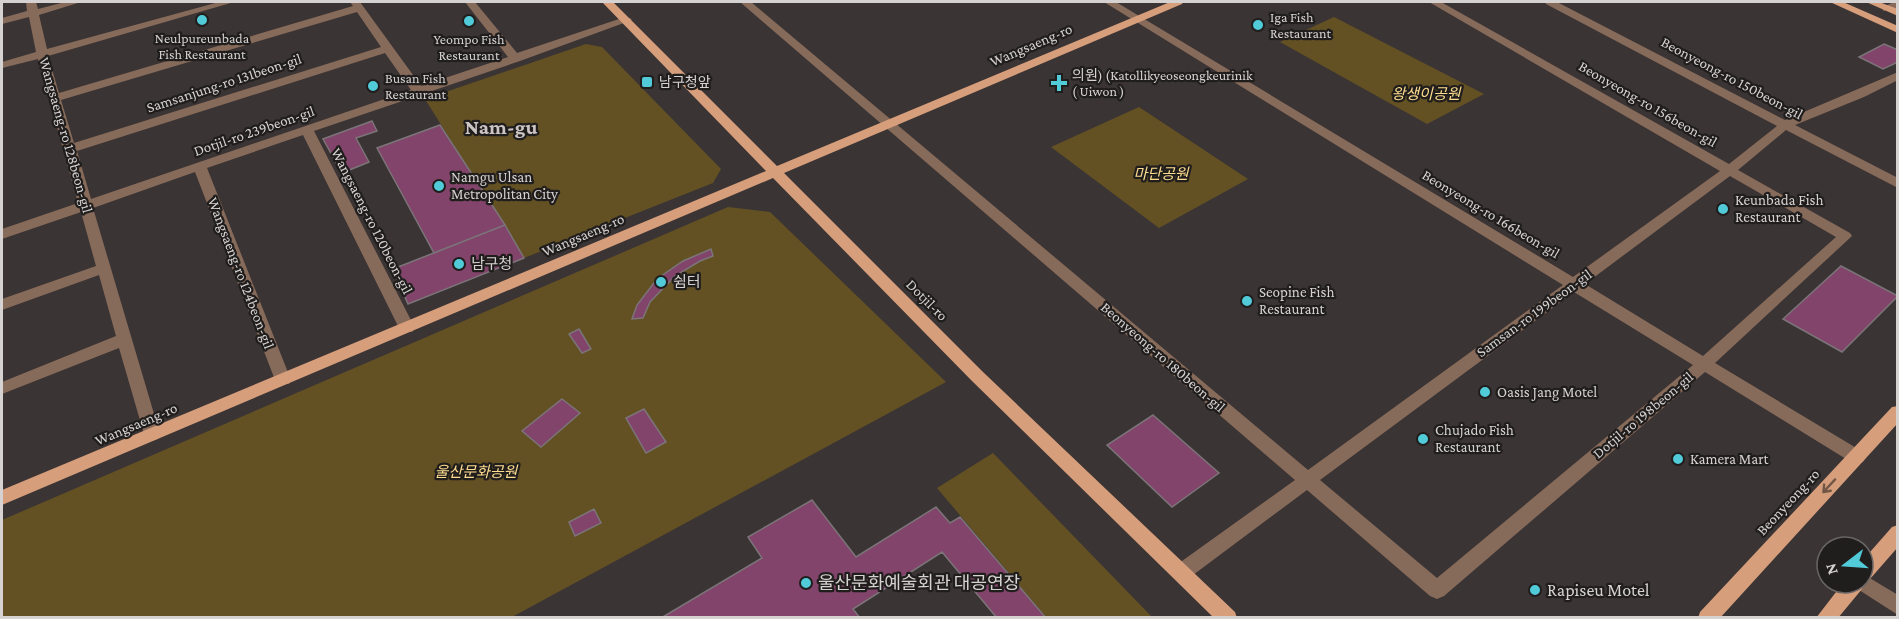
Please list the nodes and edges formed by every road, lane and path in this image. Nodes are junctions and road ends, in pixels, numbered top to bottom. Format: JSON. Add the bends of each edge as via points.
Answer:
{"nodes":[{"id":1,"x":76,"y":2,"type":"edge"},
{"id":2,"x":229,"y":2,"type":"edge"},
{"id":3,"x":470,"y":2,"type":"edge"},
{"id":4,"x":608,"y":2,"type":"edge"},
{"id":5,"x":746,"y":2,"type":"edge"},
{"id":6,"x":1108,"y":2,"type":"edge"},
{"id":7,"x":1178,"y":2,"type":"edge"},
{"id":8,"x":1434,"y":2,"type":"edge"},
{"id":9,"x":1550,"y":2,"type":"edge"},
{"id":10,"x":1834,"y":2,"type":"edge"},
{"id":11,"x":1871,"y":2,"type":"edge"},
{"id":12,"x":357,"y":5,"type":"edge"},
{"id":13,"x":32,"y":7,"type":"edge"},
{"id":14,"x":1894,"y":8,"type":"edge"},
{"id":15,"x":1138,"y":18,"type":"junction"},
{"id":16,"x":2,"y":21,"type":"edge"},
{"id":17,"x":626,"y":21,"type":"junction"},
{"id":18,"x":1898,"y":30,"type":"edge"},
{"id":19,"x":388,"y":48,"type":"junction"},
{"id":20,"x":42,"y":54,"type":"junction"},
{"id":21,"x":516,"y":59,"type":"junction"},
{"id":22,"x":2,"y":65,"type":"edge"},
{"id":23,"x":1898,"y":75,"type":"edge"},
{"id":24,"x":418,"y":92,"type":"junction"},
{"id":25,"x":55,"y":98,"type":"junction"},
{"id":26,"x":889,"y":123,"type":"junction"},
{"id":27,"x":1786,"y":124,"type":"junction"},
{"id":28,"x":307,"y":130,"type":"junction"},
{"id":29,"x":70,"y":149,"type":"junction"},
{"id":30,"x":200,"y":167,"type":"junction"},
{"id":31,"x":1730,"y":170,"type":"junction"},
{"id":32,"x":775,"y":171,"type":"junction"},
{"id":33,"x":1898,"y":184,"type":"edge"},
{"id":34,"x":86,"y":206,"type":"junction"},
{"id":35,"x":2,"y":234,"type":"edge"},
{"id":36,"x":1845,"y":236,"type":"joint"},
{"id":37,"x":104,"y":268,"type":"junction"},
{"id":38,"x":1573,"y":284,"type":"junction"},
{"id":39,"x":2,"y":305,"type":"edge"},
{"id":40,"x":408,"y":328,"type":"junction"},
{"id":41,"x":125,"y":339,"type":"junction"},
{"id":42,"x":1704,"y":364,"type":"junction"},
{"id":43,"x":283,"y":380,"type":"junction"},
{"id":44,"x":2,"y":388,"type":"edge"},
{"id":45,"x":1898,"y":412,"type":"edge"},
{"id":46,"x":152,"y":434,"type":"junction"},
{"id":47,"x":1857,"y":457,"type":"junction"},
{"id":48,"x":1307,"y":480,"type":"junction"},
{"id":49,"x":2,"y":498,"type":"edge"},
{"id":50,"x":1898,"y":533,"type":"edge"},
{"id":51,"x":1875,"y":559,"type":"edge"},
{"id":52,"x":1182,"y":572,"type":"junction"},
{"id":53,"x":1437,"y":590,"type":"joint"},
{"id":54,"x":1875,"y":590,"type":"edge"},
{"id":55,"x":1845,"y":595,"type":"edge"},
{"id":56,"x":1898,"y":606,"type":"edge"},
{"id":57,"x":1228,"y":618,"type":"edge"},
{"id":58,"x":1707,"y":618,"type":"edge"},
{"id":59,"x":1825,"y":618,"type":"edge"}],
"edges":[{"from":1,"to":13,"type":"street"},
{"from":2,"to":20,"type":"street"},
{"from":3,"to":21,"type":"street"},
{"from":4,"to":17,"type":"main road","name":"Dotjil-ro"},
{"from":5,"to":26,"type":"street","name":"Beonyeong-ro 180beon-gil"},
{"from":6,"to":15,"type":"street","name":"Beonyeong-ro 166beon-gil"},
{"from":7,"to":15,"type":"main road","name":"Wangsaeng-ro"},
{"from":8,"to":31,"type":"street","name":"Beonyeong-ro 156beon-gil"},
{"from":9,"to":27,"type":"street","name":"Beonyeong-ro 150beon-gil"},
{"from":10,"to":18,"type":"main road"},
{"from":11,"to":14,"type":"main road"},
{"from":12,"to":19,"type":"street","name":"Samsanjung-ro 131beon-gil"},
{"from":12,"to":25,"type":"street","name":"Samsanjung-ro 131beon-gil"},
{"from":13,"to":16,"type":"street"},
{"from":13,"to":20,"type":"street","name":"Wangsaeng-ro 128beon-gil"},
{"from":15,"to":26,"type":"main road","name":"Wangsaeng-ro"},
{"from":15,"to":38,"type":"street","name":"Beonyeong-ro 166beon-gil"},
{"from":17,"to":21,"type":"street","name":"Dotjil-ro 239beon-gil"},
{"from":17,"to":32,"type":"main road","name":"Dotjil-ro"},
{"from":19,"to":24,"type":"street","name":"Samsanjung-ro 131beon-gil"},
{"from":19,"to":29,"type":"street","name":"Samsanjung-ro 131beon-gil"},
{"from":20,"to":22,"type":"street"},
{"from":20,"to":25,"type":"street","name":"Wangsaeng-ro 128beon-gil"},
{"from":21,"to":24,"type":"street","name":"Dotjil-ro 239beon-gil"},
{"from":23,"to":27,"type":"street","name":"Samsan-ro 199beon-gil"},
{"from":24,"to":28,"type":"street","name":"Dotjil-ro 239beon-gil"},
{"from":25,"to":29,"type":"street","name":"Wangsaeng-ro 128beon-gil"},
{"from":26,"to":32,"type":"main road","name":"Wangsaeng-ro"},
{"from":26,"to":48,"type":"street","name":"Beonyeong-ro 180beon-gil"},
{"from":27,"to":31,"type":"street","name":"Samsan-ro 199beon-gil"},
{"from":27,"to":33,"type":"street","name":"Beonyeong-ro 150beon-gil"},
{"from":28,"to":30,"type":"street","name":"Dotjil-ro 239beon-gil"},
{"from":28,"to":40,"type":"street","name":"Wangsaeng-ro 120beon-gil"},
{"from":29,"to":34,"type":"street","name":"Wangsaeng-ro 128beon-gil"},
{"from":30,"to":34,"type":"street","name":"Dotjil-ro 239beon-gil"},
{"from":30,"to":43,"type":"street","name":"Wangsaeng-ro 124beon-gil"},
{"from":31,"to":36,"type":"street","name":"Beonyeong-ro 156beon-gil"},
{"from":31,"to":38,"type":"street","name":"Samsan-ro 199beon-gil"},
{"from":32,"to":40,"type":"main road","name":"Wangsaeng-ro"},
{"from":32,"to":52,"type":"main road","name":"Dotjil-ro","via":[[977,376]]},
{"from":34,"to":35,"type":"street","name":"Dotjil-ro 239beon-gil"},
{"from":34,"to":37,"type":"street","name":"Wangsaeng-ro 128beon-gil"},
{"from":36,"to":42,"type":"street","name":"Dotjil-ro 198beon-gil"},
{"from":37,"to":39,"type":"street"},
{"from":37,"to":41,"type":"street","name":"Wangsaeng-ro 128beon-gil"},
{"from":38,"to":42,"type":"street","name":"Beonyeong-ro 166beon-gil"},
{"from":38,"to":48,"type":"street","name":"Samsan-ro 199beon-gil"},
{"from":40,"to":43,"type":"main road","name":"Wangsaeng-ro"},
{"from":41,"to":44,"type":"street"},
{"from":41,"to":46,"type":"street","name":"Wangsaeng-ro 128beon-gil"},
{"from":42,"to":47,"type":"street","name":"Beonyeong-ro 166beon-gil"},
{"from":42,"to":53,"type":"street","name":"Dotjil-ro 198beon-gil"},
{"from":43,"to":46,"type":"main road","name":"Wangsaeng-ro"},
{"from":45,"to":47,"type":"main road","name":"Beonyeong-ro"},
{"from":46,"to":49,"type":"main road","name":"Wangsaeng-ro"},
{"from":47,"to":58,"type":"main road","name":"Beonyeong-ro","one_way":true},
{"from":48,"to":52,"type":"street","name":"Samsan-ro 199beon-gil"},
{"from":48,"to":53,"type":"street","name":"Beonyeong-ro 180beon-gil"},
{"from":50,"to":51,"type":"main road"},
{"from":52,"to":57,"type":"main road","name":"Dotjil-ro"},
{"from":54,"to":56,"type":"street"},
{"from":55,"to":59,"type":"main road"}]}
